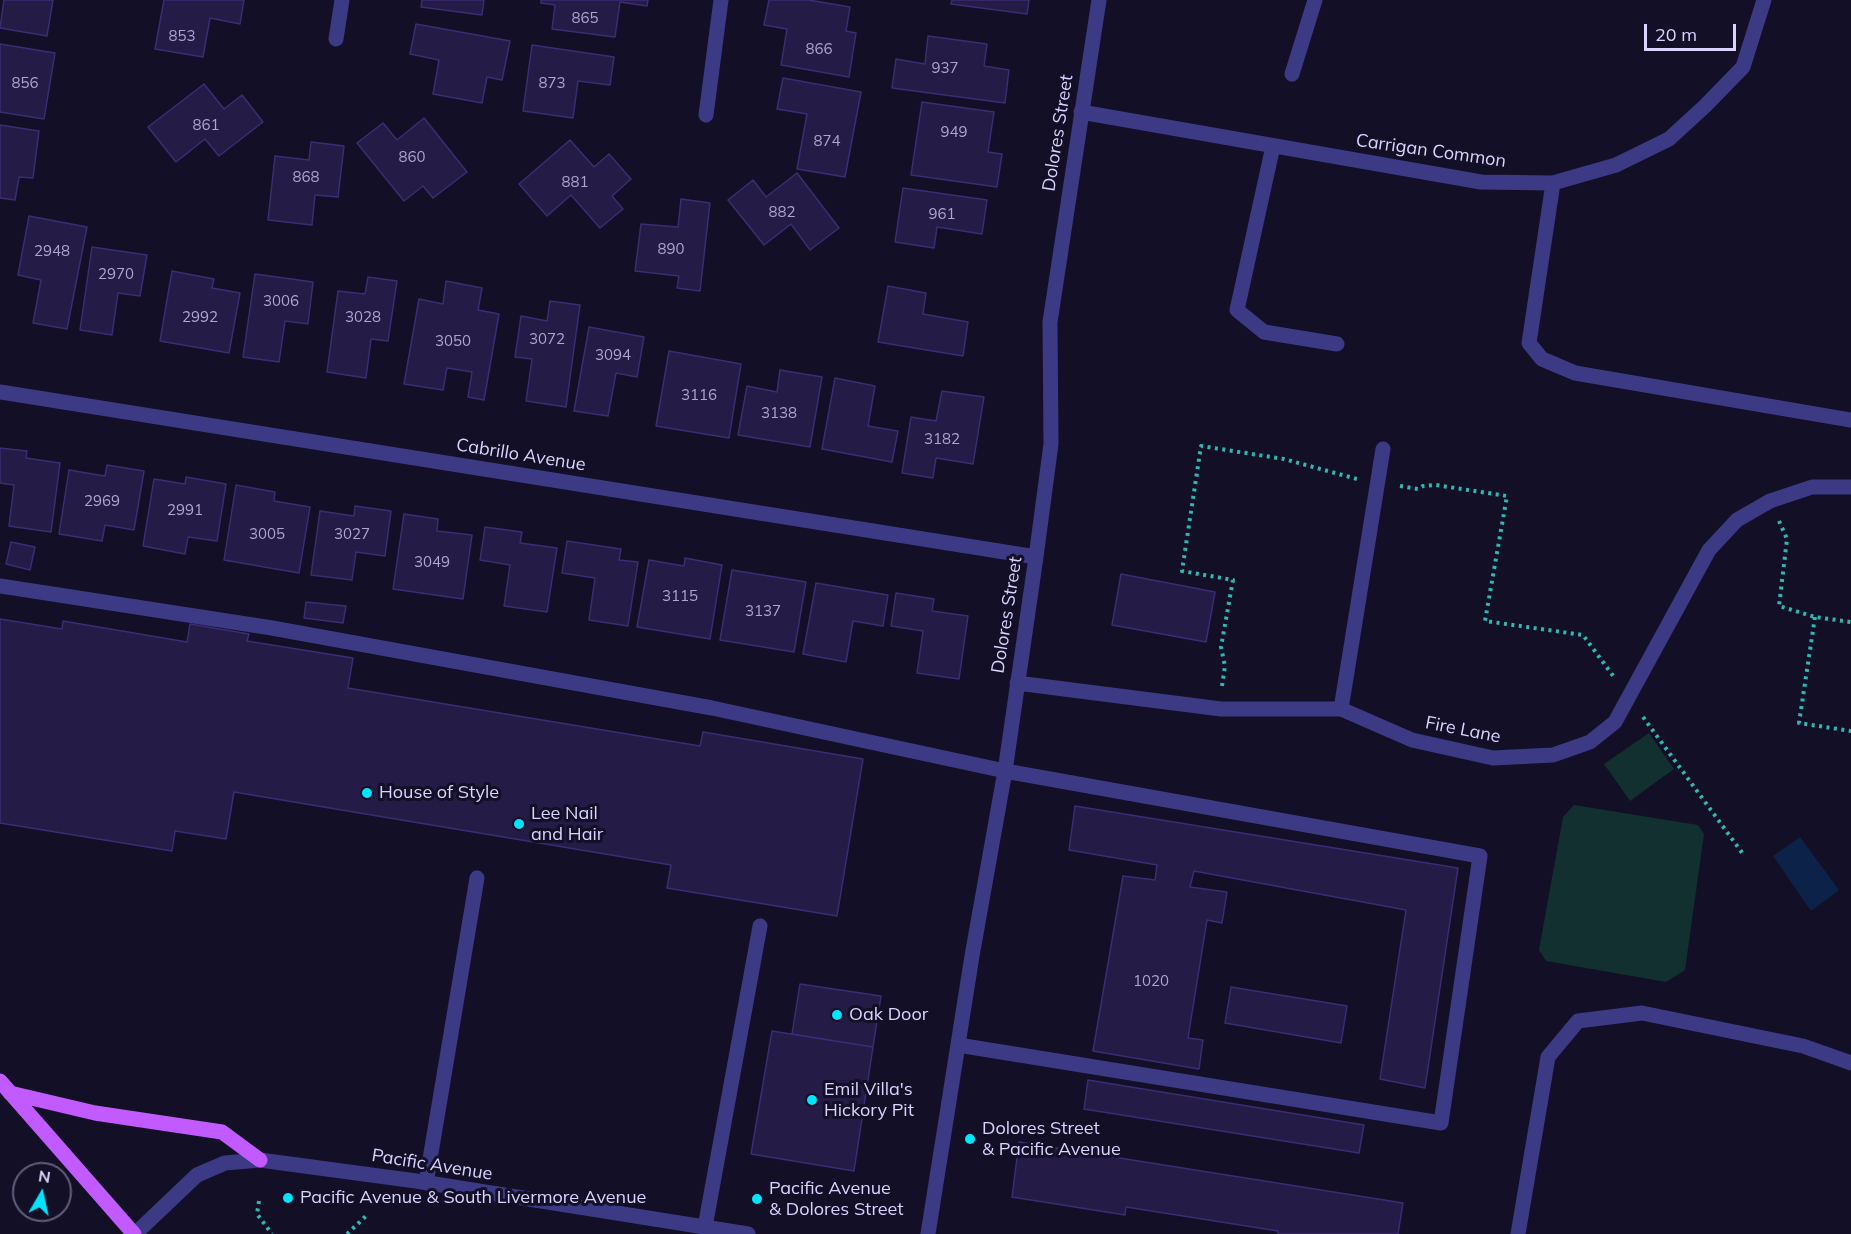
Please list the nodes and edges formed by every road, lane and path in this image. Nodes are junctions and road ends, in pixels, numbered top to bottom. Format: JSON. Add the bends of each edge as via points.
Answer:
{"nodes":[{"id":1,"x":342,"y":0,"type":"edge"},
{"id":2,"x":721,"y":0,"type":"edge"},
{"id":3,"x":1099,"y":0,"type":"edge"},
{"id":4,"x":1315,"y":0,"type":"edge"},
{"id":5,"x":1764,"y":0,"type":"edge"},
{"id":6,"x":336,"y":39,"type":"dead end"},
{"id":7,"x":1292,"y":74,"type":"dead end"},
{"id":8,"x":1081,"y":112,"type":"junction"},
{"id":9,"x":706,"y":115,"type":"dead end"},
{"id":10,"x":1273,"y":146,"type":"junction"},
{"id":11,"x":1553,"y":183,"type":"junction"},
{"id":12,"x":1337,"y":344,"type":"dead end"},
{"id":13,"x":0,"y":392,"type":"edge"},
{"id":14,"x":1851,"y":420,"type":"edge"},
{"id":15,"x":1383,"y":449,"type":"dead end"},
{"id":16,"x":1378,"y":483,"type":"junction"},
{"id":17,"x":1851,"y":487,"type":"edge"},
{"id":18,"x":1770,"y":501,"type":"junction"},
{"id":19,"x":1036,"y":557,"type":"junction"},
{"id":20,"x":0,"y":586,"type":"edge"},
{"id":21,"x":1815,"y":617,"type":"junction"},
{"id":22,"x":1851,"y":622,"type":"edge"},
{"id":23,"x":1017,"y":683,"type":"junction"},
{"id":24,"x":1629,"y":698,"type":"junction"},
{"id":25,"x":1341,"y":709,"type":"junction"},
{"id":26,"x":1221,"y":710,"type":"junction"},
{"id":27,"x":1851,"y":731,"type":"edge"},
{"id":28,"x":1005,"y":771,"type":"junction"},
{"id":29,"x":1743,"y":854,"type":"dead end"},
{"id":30,"x":477,"y":878,"type":"dead end"},
{"id":31,"x":760,"y":926,"type":"dead end"},
{"id":32,"x":958,"y":1045,"type":"junction"},
{"id":33,"x":1851,"y":1063,"type":"edge"},
{"id":34,"x":5,"y":1087,"type":"edge"},
{"id":35,"x":260,"y":1160,"type":"junction"},
{"id":36,"x":426,"y":1183,"type":"junction"},
{"id":37,"x":260,"y":1201,"type":"dead end"},
{"id":38,"x":366,"y":1216,"type":"dead end"},
{"id":39,"x":705,"y":1227,"type":"junction"},
{"id":40,"x":135,"y":1234,"type":"edge"},
{"id":41,"x":272,"y":1234,"type":"edge"},
{"id":42,"x":347,"y":1234,"type":"edge"},
{"id":43,"x":748,"y":1234,"type":"edge"},
{"id":44,"x":928,"y":1234,"type":"edge"},
{"id":45,"x":1518,"y":1234,"type":"edge"}],
"edges":[{"from":1,"to":6,"type":"street"},
{"from":2,"to":9,"type":"street"},
{"from":3,"to":8,"type":"street","name":"Dolores Street"},
{"from":4,"to":7,"type":"street"},
{"from":5,"to":11,"type":"street","name":"Carrigan Common","via":[[1743,67],[1669,139],[1616,165]]},
{"from":8,"to":10,"type":"street","name":"Carrigan Common"},
{"from":8,"to":19,"type":"street","name":"Dolores Street","via":[[1050,322],[1051,444]]},
{"from":10,"to":11,"type":"street","name":"Carrigan Common","via":[[1481,182]]},
{"from":10,"to":12,"type":"street","via":[[1237,310],[1264,332]]},
{"from":11,"to":14,"type":"street","via":[[1529,344],[1542,359],[1575,373]]},
{"from":13,"to":19,"type":"street","name":"Cabrillo Avenue"},
{"from":15,"to":16,"type":"street"},
{"from":16,"to":24,"type":"path","via":[[1418,489],[1436,485],[1507,496],[1485,621],[1583,635]]},
{"from":16,"to":25,"type":"street"},
{"from":16,"to":26,"type":"path","via":[[1284,459],[1201,446],[1182,571],[1233,580],[1221,647],[1225,666]]},
{"from":17,"to":18,"type":"street","name":"Fire Lane","via":[[1812,487]]},
{"from":18,"to":21,"type":"path","via":[[1787,539],[1779,606]]},
{"from":18,"to":24,"type":"street","name":"Fire Lane","via":[[1737,520],[1709,550]]},
{"from":19,"to":23,"type":"street","name":"Dolores Street"},
{"from":20,"to":28,"type":"street","via":[[272,627],[701,706]]},
{"from":21,"to":22,"type":"path"},
{"from":21,"to":27,"type":"path","via":[[1798,723]]},
{"from":23,"to":26,"type":"street","name":"Fire Lane"},
{"from":23,"to":28,"type":"street","name":"Dolores Street"},
{"from":24,"to":25,"type":"street","name":"Fire Lane","via":[[1615,722],[1590,742],[1553,755],[1493,758],[1412,740]]},
{"from":24,"to":29,"type":"path"},
{"from":25,"to":26,"type":"street","name":"Fire Lane"},
{"from":28,"to":32,"type":"street","name":"Dolores Street"},
{"from":28,"to":32,"type":"street","via":[[1480,856],[1441,1123]]},
{"from":30,"to":36,"type":"street"},
{"from":31,"to":39,"type":"street"},
{"from":32,"to":44,"type":"street","name":"Dolores Street"},
{"from":33,"to":45,"type":"street","via":[[1803,1046],[1642,1013],[1578,1021],[1548,1057]]},
{"from":34,"to":35,"type":"main road","via":[[95,1113],[222,1132]]},
{"from":34,"to":40,"type":"main road"},
{"from":35,"to":36,"type":"street","name":"Pacific Avenue"},
{"from":35,"to":40,"type":"street","name":"Pacific Avenue","via":[[225,1163],[197,1175]]},
{"from":36,"to":39,"type":"street","name":"Pacific Avenue"},
{"from":37,"to":41,"type":"path","via":[[257,1214]]},
{"from":38,"to":42,"type":"path"},
{"from":39,"to":43,"type":"street","name":"Pacific Avenue"}]}
